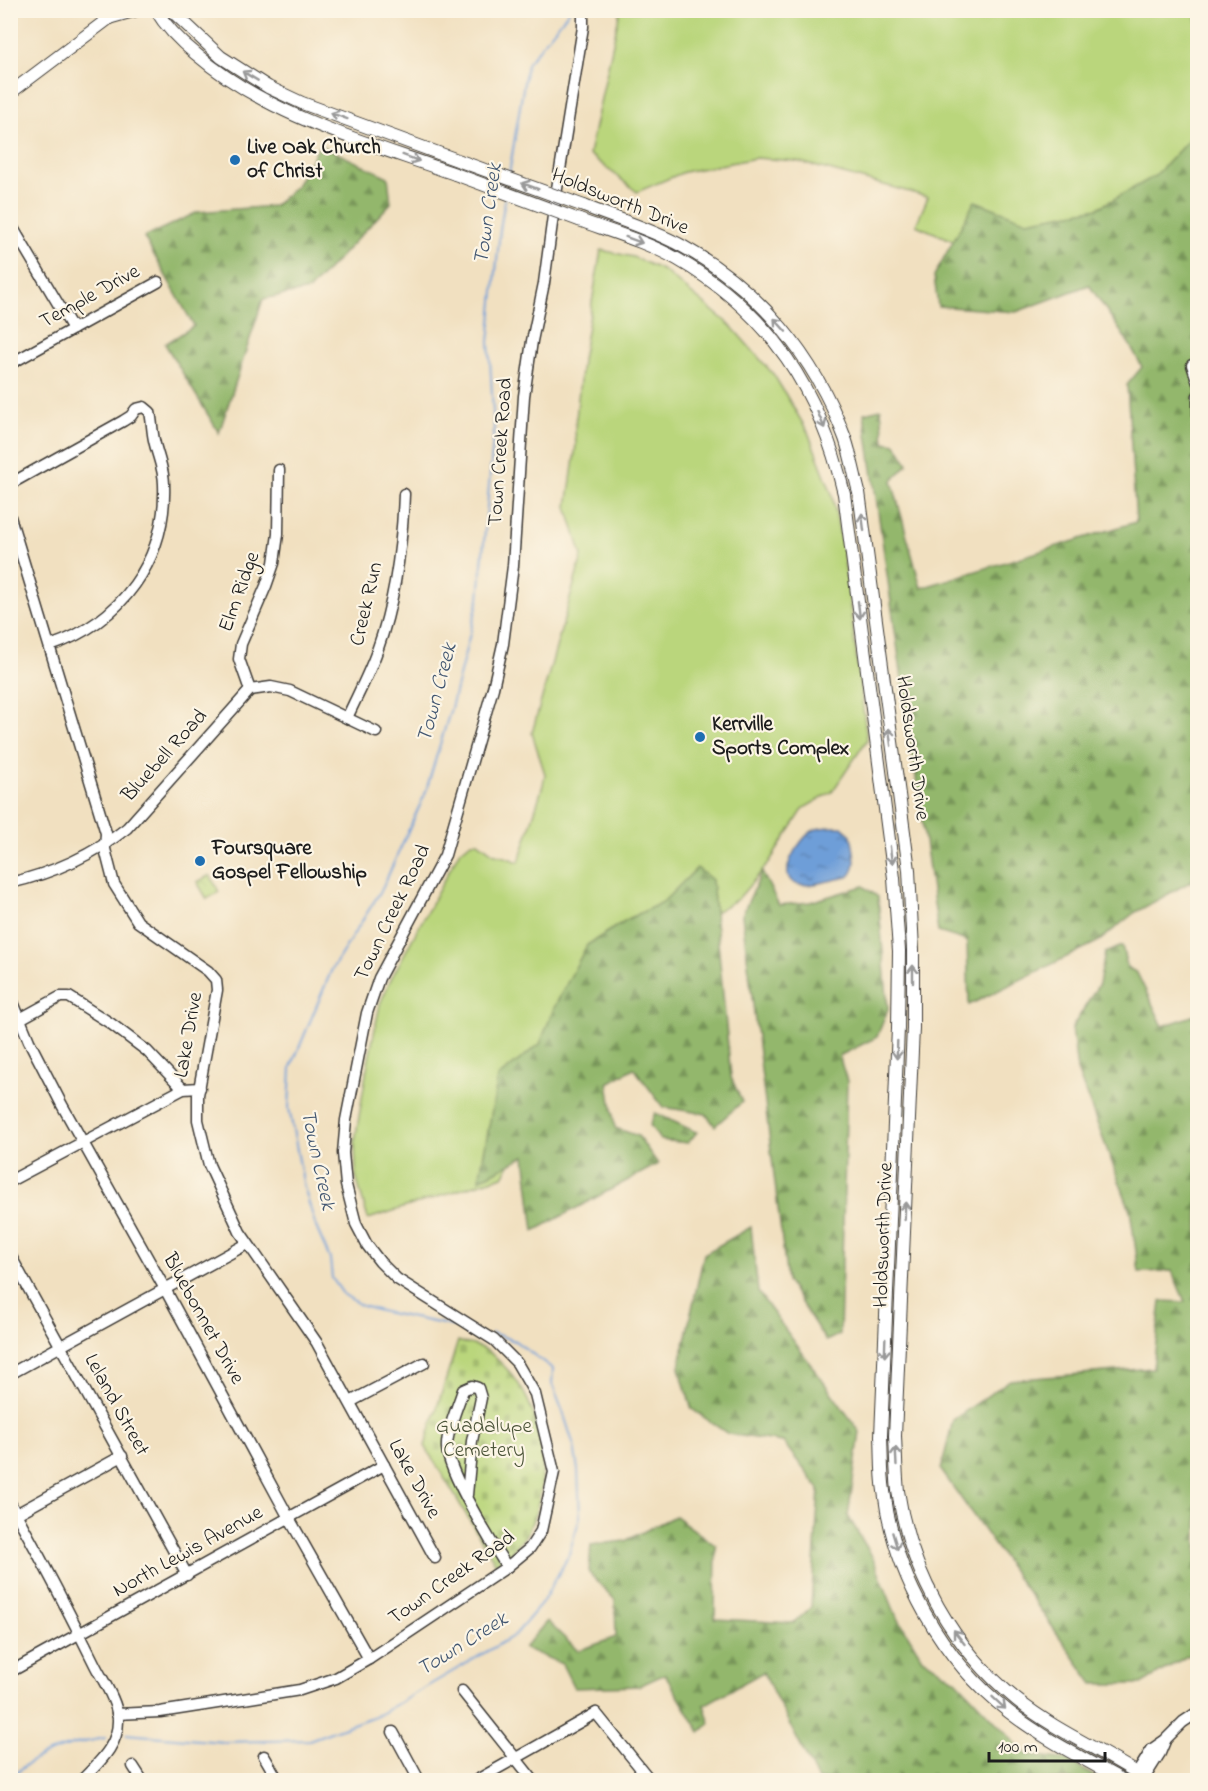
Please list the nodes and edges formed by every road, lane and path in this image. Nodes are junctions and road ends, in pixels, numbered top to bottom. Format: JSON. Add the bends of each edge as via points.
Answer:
{"nodes":[{"id":1,"x":137,"y":10,"type":"edge"},
{"id":2,"x":583,"y":10,"type":"edge"},
{"id":3,"x":164,"y":12,"type":"edge"},
{"id":4,"x":116,"y":14,"type":"edge"},
{"id":5,"x":10,"y":93,"type":"edge"},
{"id":6,"x":302,"y":103,"type":"junction"},
{"id":7,"x":297,"y":116,"type":"junction"},
{"id":8,"x":10,"y":223,"type":"edge"},
{"id":9,"x":158,"y":282,"type":"dead end"},
{"id":10,"x":73,"y":329,"type":"junction"},
{"id":11,"x":10,"y":364,"type":"edge"},
{"id":12,"x":1192,"y":365,"type":"dead end"},
{"id":13,"x":1197,"y":383,"type":"edge"},
{"id":14,"x":1197,"y":396,"type":"edge"},
{"id":15,"x":1197,"y":422,"type":"edge"},
{"id":16,"x":279,"y":470,"type":"dead end"},
{"id":17,"x":10,"y":484,"type":"edge"},
{"id":18,"x":404,"y":494,"type":"dead end"},
{"id":19,"x":10,"y":517,"type":"edge"},
{"id":20,"x":50,"y":645,"type":"junction"},
{"id":21,"x":250,"y":690,"type":"junction"},
{"id":22,"x":347,"y":718,"type":"junction"},
{"id":23,"x":376,"y":732,"type":"dead end"},
{"id":24,"x":898,"y":795,"type":"junction"},
{"id":25,"x":884,"y":797,"type":"junction"},
{"id":26,"x":106,"y":843,"type":"junction"},
{"id":27,"x":10,"y":883,"type":"edge"},
{"id":28,"x":10,"y":995,"type":"edge"},
{"id":29,"x":20,"y":1019,"type":"junction"},
{"id":30,"x":200,"y":1088,"type":"junction"},
{"id":31,"x":183,"y":1089,"type":"junction"},
{"id":32,"x":84,"y":1143,"type":"junction"},
{"id":33,"x":10,"y":1181,"type":"edge"},
{"id":34,"x":247,"y":1244,"type":"junction"},
{"id":35,"x":10,"y":1255,"type":"edge"},
{"id":36,"x":888,"y":1268,"type":"junction"},
{"id":37,"x":902,"y":1269,"type":"junction"},
{"id":38,"x":165,"y":1289,"type":"junction"},
{"id":39,"x":62,"y":1347,"type":"junction"},
{"id":40,"x":424,"y":1363,"type":"dead end"},
{"id":41,"x":10,"y":1374,"type":"edge"},
{"id":42,"x":350,"y":1402,"type":"junction"},
{"id":43,"x":122,"y":1456,"type":"junction"},
{"id":44,"x":384,"y":1465,"type":"junction"},
{"id":45,"x":467,"y":1496,"type":"junction"},
{"id":46,"x":10,"y":1503,"type":"edge"},
{"id":47,"x":14,"y":1515,"type":"edge"},
{"id":48,"x":289,"y":1518,"type":"junction"},
{"id":49,"x":435,"y":1558,"type":"dead end"},
{"id":50,"x":507,"y":1568,"type":"junction"},
{"id":51,"x":188,"y":1575,"type":"junction"},
{"id":52,"x":80,"y":1635,"type":"junction"},
{"id":53,"x":369,"y":1659,"type":"junction"},
{"id":54,"x":10,"y":1672,"type":"edge"},
{"id":55,"x":462,"y":1691,"type":"dead end"},
{"id":56,"x":1197,"y":1712,"type":"edge"},
{"id":57,"x":117,"y":1714,"type":"junction"},
{"id":58,"x":393,"y":1732,"type":"dead end"},
{"id":59,"x":264,"y":1756,"type":"dead end"},
{"id":60,"x":516,"y":1758,"type":"junction"},
{"id":61,"x":133,"y":1766,"type":"dead end"},
{"id":62,"x":1141,"y":1778,"type":"edge"},
{"id":63,"x":82,"y":1780,"type":"edge"},
{"id":64,"x":142,"y":1780,"type":"edge"},
{"id":65,"x":278,"y":1780,"type":"edge"},
{"id":66,"x":419,"y":1780,"type":"edge"},
{"id":67,"x":477,"y":1780,"type":"edge"},
{"id":68,"x":533,"y":1780,"type":"edge"},
{"id":69,"x":650,"y":1780,"type":"edge"},
{"id":70,"x":1122,"y":1780,"type":"edge"}],
"edges":[{"from":1,"to":4,"type":"main road"},
{"from":2,"to":50,"type":"street","name":"Town Creek Road","via":[[524,396],[513,566],[503,644],[445,855],[379,978],[367,1013],[343,1153],[356,1224],[380,1262],[398,1279],[489,1336],[517,1363],[535,1394],[554,1472],[541,1531],[530,1548]]},
{"from":6,"to":3,"type":"main road","name":"Holdsworth Drive","one_way":true,"via":[[242,72]]},
{"from":3,"to":7,"type":"main road","name":"Holdsworth Drive","via":[[175,35],[212,69]]},
{"from":4,"to":5,"type":"main road"},
{"from":6,"to":7,"type":"street"},
{"from":24,"to":6,"type":"main road","name":"Holdsworth Drive","one_way":true,"bridge":true,"via":[[859,492],[846,440],[814,372],[789,335],[719,269],[653,232]]},
{"from":7,"to":25,"type":"main road","name":"Holdsworth Drive","one_way":true,"bridge":true,"via":[[648,245],[728,293],[778,344],[802,380],[835,455],[844,494]]},
{"from":8,"to":10,"type":"street"},
{"from":9,"to":10,"type":"street","name":"Temple Drive"},
{"from":10,"to":11,"type":"street","name":"Temple Drive"},
{"from":12,"to":13,"type":"street"},
{"from":14,"to":15,"type":"street"},
{"from":16,"to":21,"type":"street","name":"Elm Ridge","via":[[274,563],[241,644],[239,659]]},
{"from":17,"to":20,"type":"street","via":[[123,421],[138,408],[150,412],[164,485],[156,545],[138,581],[111,613]]},
{"from":18,"to":22,"type":"street","name":"Creek Run","via":[[393,592],[376,655]]},
{"from":19,"to":20,"type":"street","name":"Lake Drive"},
{"from":20,"to":26,"type":"street","name":"Lake Drive"},
{"from":21,"to":22,"type":"street","via":[[271,687],[290,691]]},
{"from":21,"to":26,"type":"street","name":"Bluebell Road","via":[[127,828]]},
{"from":22,"to":23,"type":"street"},
{"from":24,"to":25,"type":"main road"},
{"from":37,"to":24,"type":"main road","name":"Holdsworth Drive","one_way":true,"via":[[913,950],[909,870]]},
{"from":25,"to":36,"type":"main road","name":"Holdsworth Drive","one_way":true,"via":[[898,951]]},
{"from":26,"to":27,"type":"street","name":"Bluebell Road","via":[[62,868]]},
{"from":26,"to":30,"type":"street","name":"Lake Drive","via":[[116,890],[138,922],[216,980]]},
{"from":28,"to":29,"type":"street","name":"Bluebonnet Drive"},
{"from":29,"to":31,"type":"street","via":[[60,997],[69,997],[147,1051]]},
{"from":29,"to":32,"type":"street","name":"Bluebonnet Drive"},
{"from":30,"to":31,"type":"street"},
{"from":30,"to":34,"type":"street","name":"Lake Drive","via":[[198,1120],[208,1165]]},
{"from":31,"to":32,"type":"street"},
{"from":32,"to":33,"type":"street"},
{"from":32,"to":38,"type":"street","name":"Bluebonnet Drive"},
{"from":34,"to":38,"type":"street"},
{"from":34,"to":42,"type":"street","name":"Lake Drive","via":[[317,1343]]},
{"from":35,"to":39,"type":"street","name":"Leland Street"},
{"from":36,"to":37,"type":"main road"},
{"from":36,"to":70,"type":"main road","name":"Holdsworth Drive","one_way":true,"via":[[881,1436],[884,1492],[893,1536],[909,1582],[935,1630],[971,1677],[1008,1712]]},
{"from":62,"to":37,"type":"main road","name":"Holdsworth Drive","one_way":true,"via":[[1017,1700],[982,1667],[954,1632],[922,1577],[898,1490],[895,1436]]},
{"from":38,"to":39,"type":"street"},
{"from":38,"to":48,"type":"street","name":"Bluebonnet Drive"},
{"from":39,"to":41,"type":"street"},
{"from":39,"to":43,"type":"street","name":"Leland Street"},
{"from":40,"to":42,"type":"street"},
{"from":42,"to":44,"type":"street","name":"Lake Drive"},
{"from":43,"to":47,"type":"street"},
{"from":43,"to":51,"type":"street","name":"Leland Street"},
{"from":44,"to":48,"type":"street","name":"North Lewis Avenue"},
{"from":44,"to":49,"type":"street","name":"Lake Drive"},
{"from":45,"to":45,"type":"street","via":[[449,1464],[447,1447],[463,1390],[472,1386],[480,1390],[481,1398]]},
{"from":45,"to":50,"type":"street"},
{"from":46,"to":47,"type":"street"},
{"from":47,"to":52,"type":"street"},
{"from":48,"to":51,"type":"street","name":"North Lewis Avenue"},
{"from":48,"to":53,"type":"street","name":"Bluebonnet Drive"},
{"from":50,"to":53,"type":"street","name":"Town Creek Road"},
{"from":51,"to":52,"type":"street","name":"North Lewis Avenue"},
{"from":52,"to":54,"type":"street","name":"North Lewis Avenue"},
{"from":52,"to":57,"type":"street"},
{"from":53,"to":57,"type":"street","name":"Town Creek Road","via":[[336,1678],[300,1690],[160,1712]]},
{"from":55,"to":60,"type":"street"},
{"from":56,"to":62,"type":"street","via":[[1152,1749]]},
{"from":57,"to":63,"type":"street","via":[[113,1744]]},
{"from":58,"to":66,"type":"street"},
{"from":59,"to":65,"type":"street"},
{"from":60,"to":67,"type":"street"},
{"from":60,"to":68,"type":"street"},
{"from":60,"to":69,"type":"street","via":[[597,1713]]},
{"from":61,"to":64,"type":"street"}]}
